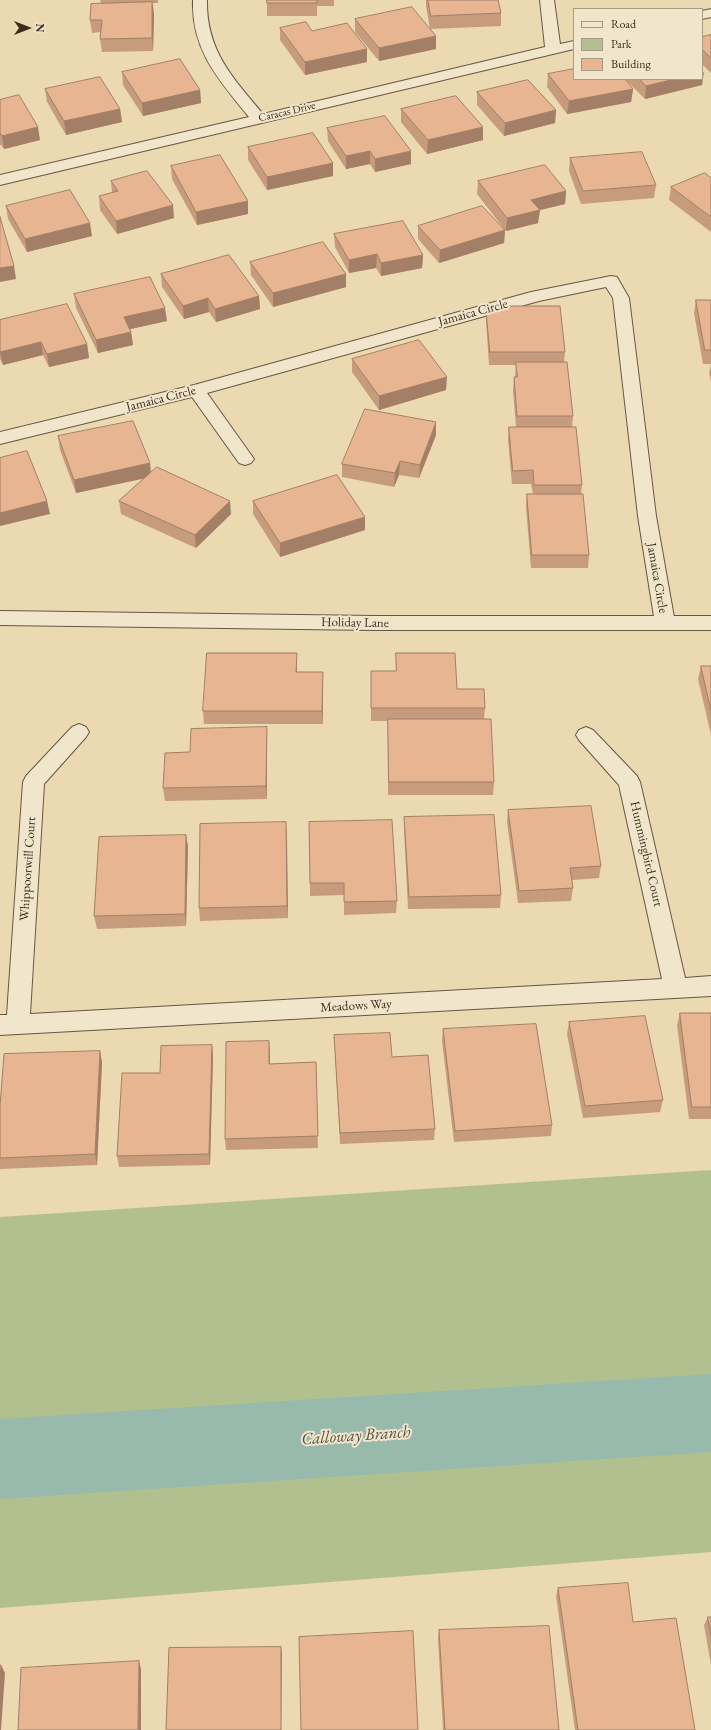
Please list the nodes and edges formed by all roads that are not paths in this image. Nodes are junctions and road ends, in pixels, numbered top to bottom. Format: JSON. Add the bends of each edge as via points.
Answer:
{"nodes":[{"id":1,"x":200,"y":0,"type":"edge"},
{"id":2,"x":547,"y":0,"type":"edge"},
{"id":3,"x":573,"y":44,"type":"edge"},
{"id":4,"x":553,"y":49,"type":"junction"},
{"id":5,"x":259,"y":119,"type":"junction"},
{"id":6,"x":0,"y":180,"type":"edge"},
{"id":7,"x":196,"y":390,"type":"junction"},
{"id":8,"x":0,"y":438,"type":"edge"},
{"id":9,"x":245,"y":459,"type":"dead end"},
{"id":10,"x":0,"y":618,"type":"edge"},
{"id":11,"x":665,"y":623,"type":"junction"},
{"id":12,"x":711,"y":623,"type":"edge"},
{"id":13,"x":79,"y":732,"type":"dead end"},
{"id":14,"x":586,"y":735,"type":"dead end"},
{"id":15,"x":711,"y":986,"type":"edge"},
{"id":16,"x":676,"y":988,"type":"junction"},
{"id":17,"x":9,"y":1024,"type":"edge"}],
"edges":[{"from":1,"to":5,"type":"street","via":[[199,21],[203,37],[226,78]]},
{"from":2,"to":4,"type":"street"},
{"from":3,"to":4,"type":"street","name":"Caracas Drive"},
{"from":4,"to":5,"type":"street","name":"Caracas Drive"},
{"from":5,"to":6,"type":"street","name":"Caracas Drive"},
{"from":7,"to":8,"type":"street","name":"Jamaica Circle"},
{"from":7,"to":9,"type":"street"},
{"from":7,"to":11,"type":"street","name":"Jamaica Circle","via":[[537,296],[611,281],[621,298],[647,516]]},
{"from":10,"to":11,"type":"street","name":"Holiday Lane","via":[[374,623]]},
{"from":11,"to":12,"type":"street","name":"Holiday Lane"},
{"from":13,"to":17,"type":"street","name":"Whippoorwill Court","via":[[34,782]]},
{"from":14,"to":16,"type":"street","name":"Hummingbird Court","via":[[629,782]]},
{"from":15,"to":16,"type":"street","name":"Meadows Way"},
{"from":16,"to":17,"type":"street","name":"Meadows Way"}]}
